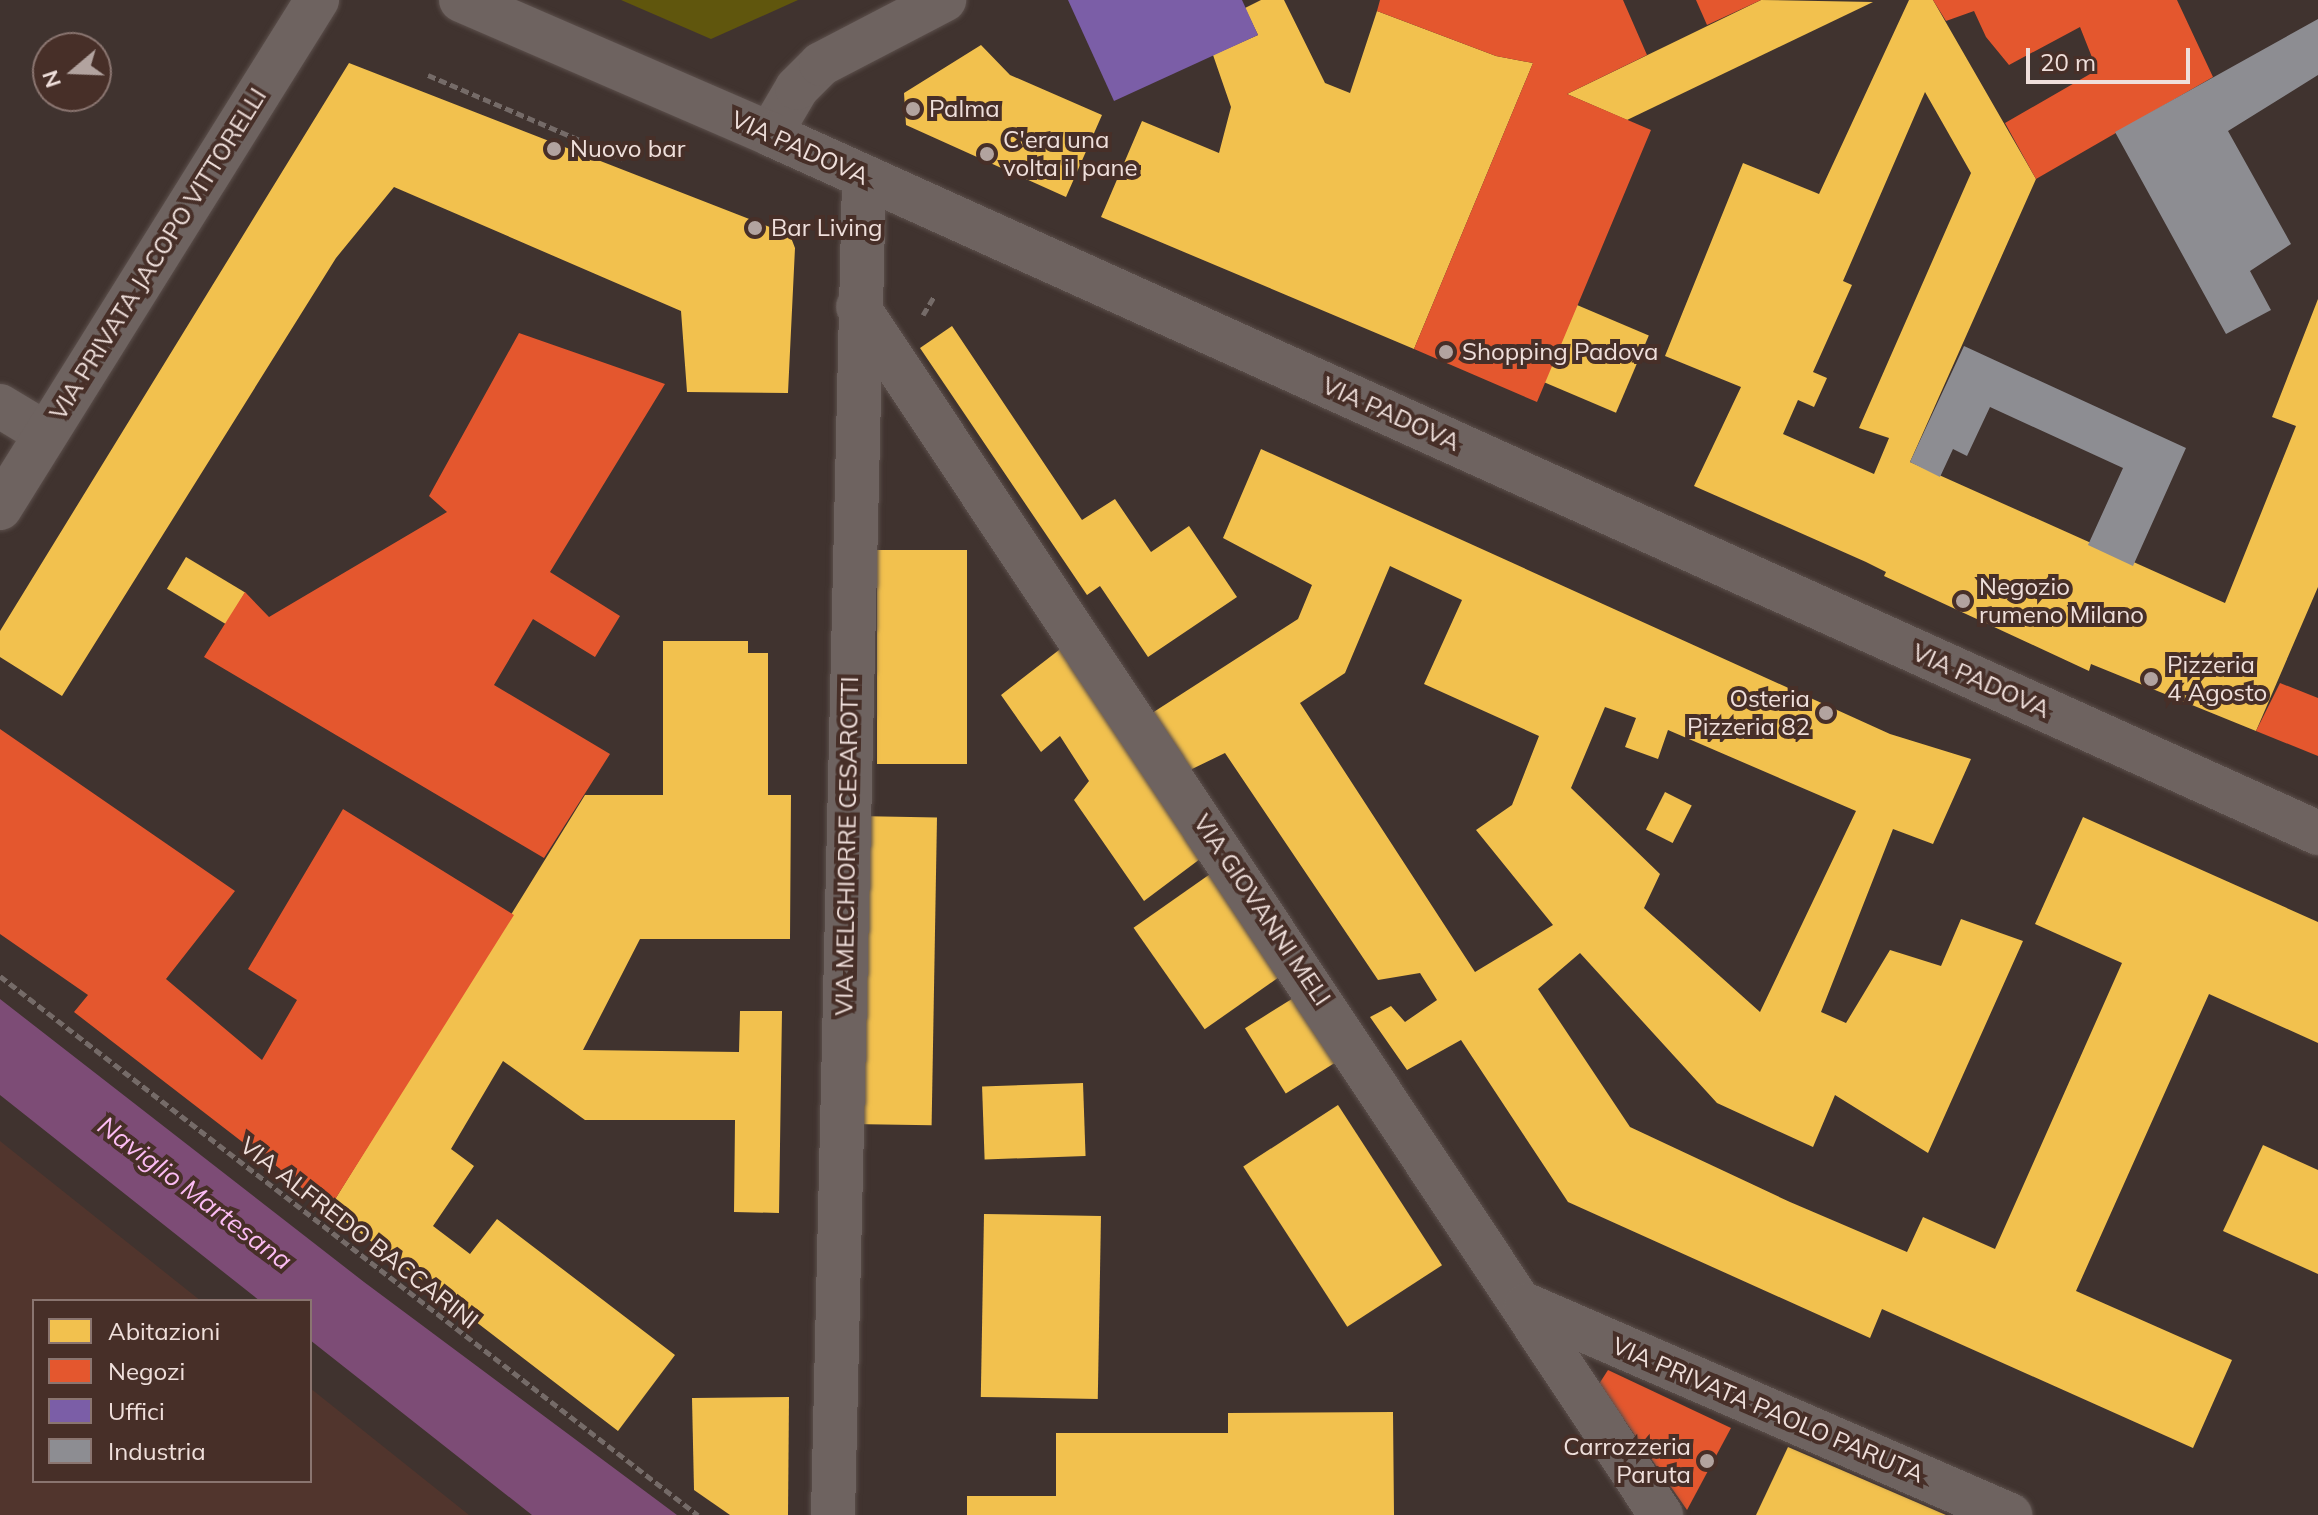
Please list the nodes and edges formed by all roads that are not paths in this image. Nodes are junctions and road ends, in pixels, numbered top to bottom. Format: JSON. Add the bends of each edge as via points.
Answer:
{"nodes":[{"id":1,"x":317,"y":0,"type":"edge"},
{"id":2,"x":461,"y":0,"type":"edge"},
{"id":3,"x":944,"y":0,"type":"edge"},
{"id":4,"x":770,"y":134,"type":"junction"},
{"id":5,"x":864,"y":177,"type":"junction"},
{"id":6,"x":858,"y":307,"type":"junction"},
{"id":7,"x":0,"y":406,"type":"edge"},
{"id":8,"x":45,"y":433,"type":"junction"},
{"id":9,"x":0,"y":508,"type":"edge"},
{"id":10,"x":2318,"y":833,"type":"edge"},
{"id":11,"x":1526,"y":1305,"type":"junction"},
{"id":12,"x":833,"y":1515,"type":"edge"},
{"id":13,"x":1661,"y":1515,"type":"edge"},
{"id":14,"x":2010,"y":1515,"type":"edge"}],
"edges":[{"from":1,"to":8,"type":"street","name":"VIA PRIVATA JACOPO VITTORELLI"},
{"from":2,"to":4,"type":"street","name":"VIA PADOVA"},
{"from":3,"to":4,"type":"street","via":[[821,64],[797,88]]},
{"from":4,"to":5,"type":"street","name":"VIA PADOVA"},
{"from":5,"to":6,"type":"street","name":"VIA MELCHIORRE CESAROTTI"},
{"from":5,"to":10,"type":"street","name":"VIA PADOVA"},
{"from":6,"to":11,"type":"street","name":"VIA GIOVANNI MELI"},
{"from":6,"to":12,"type":"street","name":"VIA MELCHIORRE CESAROTTI"},
{"from":7,"to":8,"type":"street"},
{"from":8,"to":9,"type":"street","name":"VIA PRIVATA JACOPO VITTORELLI"},
{"from":11,"to":13,"type":"street","name":"VIA GIOVANNI MELI"},
{"from":11,"to":14,"type":"street","name":"VIA PRIVATA PAOLO PARUTA"}]}
